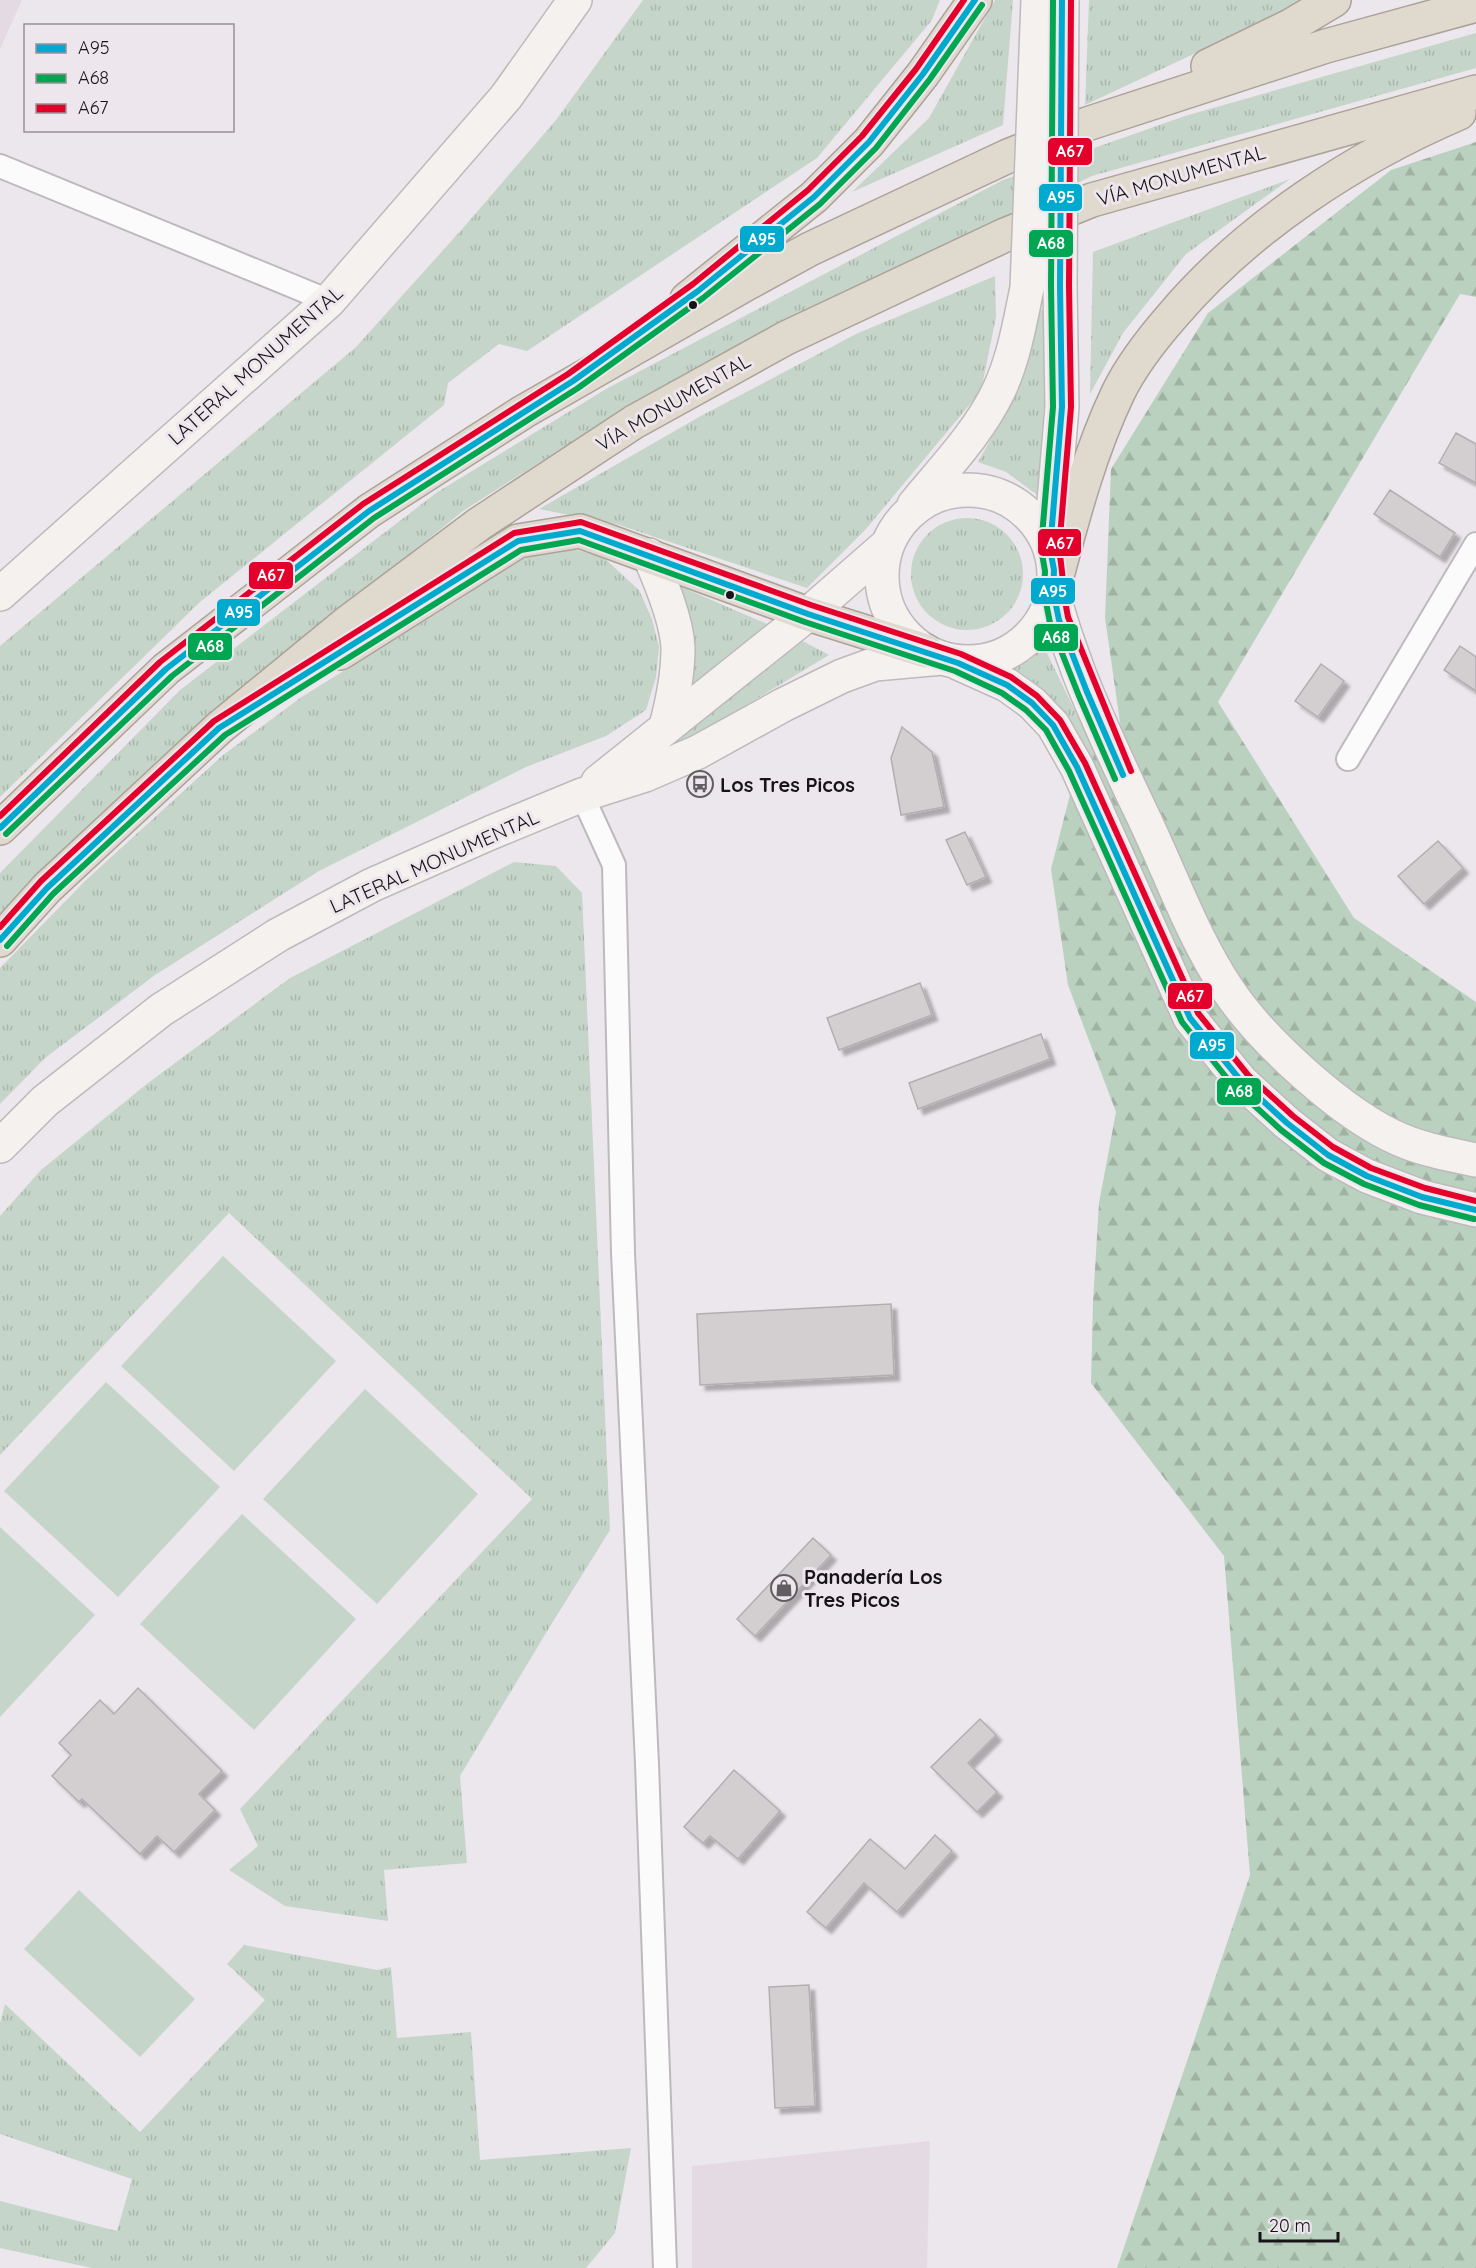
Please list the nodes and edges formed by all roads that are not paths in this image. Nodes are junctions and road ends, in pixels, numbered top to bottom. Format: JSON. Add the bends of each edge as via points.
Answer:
{"nodes":[{"id":1,"x":574,"y":0,"type":"edge"},
{"id":2,"x":975,"y":0,"type":"edge"},
{"id":3,"x":1038,"y":0,"type":"edge"},
{"id":4,"x":1062,"y":0,"type":"edge"},
{"id":5,"x":1334,"y":0,"type":"edge"},
{"id":6,"x":1476,"y":5,"type":"edge"},
{"id":7,"x":1476,"y":92,"type":"edge"},
{"id":8,"x":1476,"y":105,"type":"edge"},
{"id":9,"x":1087,"y":124,"type":"junction"},
{"id":10,"x":0,"y":166,"type":"edge"},
{"id":11,"x":329,"y":301,"type":"junction"},
{"id":12,"x":573,"y":381,"type":"junction"},
{"id":13,"x":905,"y":516,"type":"junction"},
{"id":14,"x":1476,"y":544,"type":"edge"},
{"id":15,"x":887,"y":545,"type":"junction"},
{"id":16,"x":1050,"y":549,"type":"junction"},
{"id":17,"x":649,"y":555,"type":"junction"},
{"id":18,"x":1053,"y":591,"type":"junction"},
{"id":19,"x":0,"y":594,"type":"edge"},
{"id":20,"x":808,"y":614,"type":"junction"},
{"id":21,"x":942,"y":658,"type":"junction"},
{"id":22,"x":666,"y":726,"type":"junction"},
{"id":23,"x":219,"y":728,"type":"junction"},
{"id":24,"x":1348,"y":759,"type":"dead end"},
{"id":25,"x":582,"y":795,"type":"junction"},
{"id":26,"x":0,"y":828,"type":"edge"},
{"id":27,"x":0,"y":940,"type":"edge"},
{"id":28,"x":0,"y":1146,"type":"edge"},
{"id":29,"x":1476,"y":1160,"type":"edge"},
{"id":30,"x":1476,"y":1210,"type":"edge"},
{"id":31,"x":665,"y":2268,"type":"edge"}],
"edges":[{"from":1,"to":11,"type":"main road","name":"LATERAL MONUMENTAL","via":[[506,97]]},
{"from":2,"to":12,"type":"highway","via":[[869,142],[814,197],[698,291]]},
{"from":3,"to":13,"type":"main road","bridge":true,"via":[[1027,288],[1016,340],[999,389],[972,436]]},
{"from":4,"to":16,"type":"main road","bridge":true,"via":[[1062,407]]},
{"from":5,"to":9,"type":"highway","via":[[1248,47]]},
{"from":6,"to":9,"type":"highway","via":[[1326,46]]},
{"from":7,"to":23,"type":"highway","name":"VÍA MONUMENTAL","via":[[1092,200],[1005,235],[786,338],[634,422],[478,524],[347,623]]},
{"from":8,"to":18,"type":"highway","via":[[1431,125],[1281,214],[1226,259],[1182,303],[1146,346],[1119,391],[1098,439]]},
{"from":9,"to":12,"type":"highway","via":[[1008,156],[810,249]]},
{"from":10,"to":11,"type":"street"},
{"from":11,"to":19,"type":"main road","name":"LATERAL MONUMENTAL"},
{"from":12,"to":26,"type":"highway","via":[[369,511],[166,669]]},
{"from":13,"to":15,"type":"main road"},
{"from":13,"to":16,"type":"main road","via":[[929,498],[958,490],[987,491],[1015,502],[1037,522]]},
{"from":14,"to":24,"type":"street"},
{"from":15,"to":20,"type":"main road","name":"LATERAL MONUMENTAL"},
{"from":15,"to":21,"type":"main road","via":[[881,570],[883,594],[891,617],[906,637]]},
{"from":16,"to":18,"type":"main road"},
{"from":17,"to":20,"type":"highway"},
{"from":17,"to":22,"type":"main road","via":[[665,592],[678,645],[676,689]]},
{"from":17,"to":23,"type":"highway","via":[[580,531],[518,541]]},
{"from":18,"to":21,"type":"main road","via":[[1035,630],[1014,649],[987,660]]},
{"from":18,"to":29,"type":"main road","via":[[1059,620],[1118,765],[1199,938],[1248,1019],[1318,1086],[1366,1121],[1400,1139]]},
{"from":20,"to":21,"type":"highway"},
{"from":20,"to":22,"type":"main road","name":"LATERAL MONUMENTAL"},
{"from":21,"to":25,"type":"main road","name":"LATERAL MONUMENTAL","via":[[875,664],[842,675],[698,752],[645,775]]},
{"from":21,"to":30,"type":"main road","via":[[1007,685],[1053,725],[1077,767],[1190,1018],[1241,1082],[1287,1123],[1348,1166],[1422,1197]]},
{"from":22,"to":25,"type":"main road","name":"LATERAL MONUMENTAL"},
{"from":23,"to":27,"type":"highway","name":"VÍA MONUMENTAL","via":[[47,888]]},
{"from":25,"to":28,"type":"main road","name":"LATERAL MONUMENTAL","via":[[372,885],[278,935],[161,1010],[45,1101]]},
{"from":25,"to":31,"type":"street","via":[[614,865],[624,1253]]}]}
